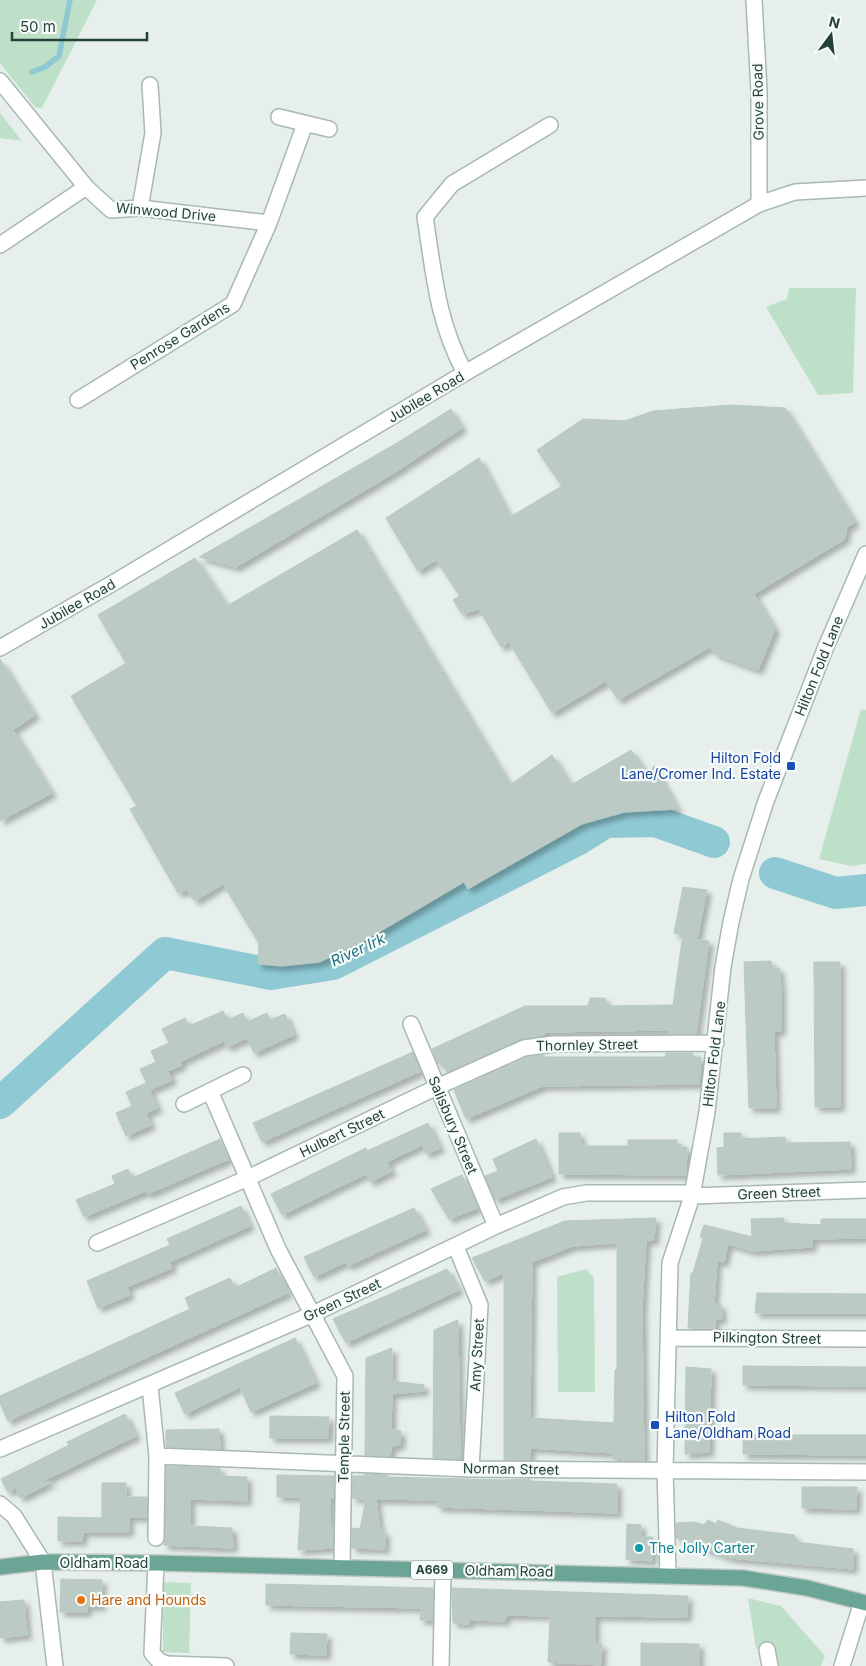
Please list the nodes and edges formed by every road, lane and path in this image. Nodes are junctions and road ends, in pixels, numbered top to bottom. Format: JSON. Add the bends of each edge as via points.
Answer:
{"nodes":[{"id":1,"x":754,"y":0,"type":"edge"},
{"id":2,"x":0,"y":81,"type":"edge"},
{"id":3,"x":150,"y":84,"type":"dead end"},
{"id":4,"x":279,"y":117,"type":"dead end"},
{"id":5,"x":305,"y":124,"type":"junction"},
{"id":6,"x":550,"y":125,"type":"dead end"},
{"id":7,"x":329,"y":129,"type":"dead end"},
{"id":8,"x":86,"y":187,"type":"junction"},
{"id":9,"x":866,"y":188,"type":"edge"},
{"id":10,"x":759,"y":204,"type":"junction"},
{"id":11,"x":140,"y":208,"type":"junction"},
{"id":12,"x":269,"y":223,"type":"junction"},
{"id":13,"x":0,"y":246,"type":"edge"},
{"id":14,"x":465,"y":373,"type":"junction"},
{"id":15,"x":78,"y":400,"type":"dead end"},
{"id":16,"x":866,"y":554,"type":"edge"},
{"id":17,"x":0,"y":648,"type":"edge"},
{"id":18,"x":411,"y":1024,"type":"dead end"},
{"id":19,"x":716,"y":1043,"type":"junction"},
{"id":20,"x":243,"y":1075,"type":"dead end"},
{"id":21,"x":437,"y":1087,"type":"junction"},
{"id":22,"x":210,"y":1091,"type":"junction"},
{"id":23,"x":184,"y":1104,"type":"dead end"},
{"id":24,"x":248,"y":1178,"type":"junction"},
{"id":25,"x":866,"y":1190,"type":"edge"},
{"id":26,"x":692,"y":1194,"type":"junction"},
{"id":27,"x":496,"y":1226,"type":"junction"},
{"id":28,"x":97,"y":1243,"type":"dead end"},
{"id":29,"x":456,"y":1247,"type":"junction"},
{"id":30,"x":313,"y":1314,"type":"junction"},
{"id":31,"x":668,"y":1338,"type":"junction"},
{"id":32,"x":866,"y":1340,"type":"edge"},
{"id":33,"x":150,"y":1386,"type":"junction"},
{"id":34,"x":0,"y":1449,"type":"edge"},
{"id":35,"x":156,"y":1456,"type":"junction"},
{"id":36,"x":343,"y":1463,"type":"junction"},
{"id":37,"x":471,"y":1468,"type":"junction"},
{"id":38,"x":665,"y":1470,"type":"junction"},
{"id":39,"x":866,"y":1472,"type":"edge"},
{"id":40,"x":0,"y":1504,"type":"edge"},
{"id":41,"x":156,"y":1538,"type":"dead end"},
{"id":42,"x":43,"y":1562,"type":"junction"},
{"id":43,"x":156,"y":1563,"type":"junction"},
{"id":44,"x":0,"y":1567,"type":"edge"},
{"id":45,"x":342,"y":1568,"type":"junction"},
{"id":46,"x":443,"y":1570,"type":"junction"},
{"id":47,"x":668,"y":1575,"type":"junction"},
{"id":48,"x":864,"y":1602,"type":"edge"},
{"id":49,"x":767,"y":1650,"type":"dead end"},
{"id":50,"x":55,"y":1666,"type":"edge"},
{"id":51,"x":226,"y":1666,"type":"edge"},
{"id":52,"x":441,"y":1666,"type":"edge"},
{"id":53,"x":770,"y":1666,"type":"edge"},
{"id":54,"x":842,"y":1666,"type":"edge"}],
"edges":[{"from":1,"to":10,"type":"street","name":"Grove Road","via":[[759,91]]},
{"from":2,"to":8,"type":"street","name":"Winwood Drive"},
{"from":3,"to":11,"type":"street","via":[[153,133]]},
{"from":4,"to":5,"type":"street"},
{"from":5,"to":7,"type":"street"},
{"from":5,"to":12,"type":"street","name":"Penrose Gardens"},
{"from":6,"to":14,"type":"street","via":[[452,184],[425,217],[438,305],[450,346]]},
{"from":8,"to":11,"type":"street","name":"Winwood Drive","via":[[111,210]]},
{"from":8,"to":13,"type":"street"},
{"from":9,"to":10,"type":"street","name":"Jubilee Road","via":[[795,192]]},
{"from":10,"to":14,"type":"street","name":"Jubilee Road"},
{"from":11,"to":12,"type":"street","name":"Winwood Drive"},
{"from":12,"to":15,"type":"street","name":"Penrose Gardens","via":[[233,304]]},
{"from":14,"to":17,"type":"street","name":"Jubilee Road"},
{"from":16,"to":19,"type":"street","name":"Hilton Fold Lane","via":[[766,801],[741,879],[723,967]]},
{"from":18,"to":21,"type":"street","name":"Salisbury Street"},
{"from":19,"to":21,"type":"street","name":"Thornley Street","via":[[539,1045],[524,1048]]},
{"from":19,"to":26,"type":"street","name":"Hilton Fold Lane"},
{"from":20,"to":22,"type":"street"},
{"from":21,"to":24,"type":"street","name":"Hulbert Street"},
{"from":21,"to":27,"type":"street","name":"Salisbury Street"},
{"from":22,"to":23,"type":"street"},
{"from":22,"to":24,"type":"street"},
{"from":24,"to":28,"type":"street","name":"Hulbert Street"},
{"from":24,"to":30,"type":"street","via":[[278,1250]]},
{"from":25,"to":26,"type":"street","name":"Green Street"},
{"from":26,"to":27,"type":"street","name":"Green Street","via":[[574,1194]]},
{"from":26,"to":31,"type":"street","name":"Hilton Fold Lane","via":[[670,1263]]},
{"from":27,"to":29,"type":"street","name":"Green Street"},
{"from":29,"to":30,"type":"street","name":"Green Street"},
{"from":29,"to":37,"type":"street","name":"Amy Street","via":[[480,1305]]},
{"from":30,"to":33,"type":"street","name":"Green Street"},
{"from":30,"to":36,"type":"street","name":"Temple Street","via":[[345,1376]]},
{"from":31,"to":32,"type":"street","name":"Pilkington Street"},
{"from":31,"to":38,"type":"street","name":"Hilton Fold Lane"},
{"from":33,"to":34,"type":"street","name":"Green Street"},
{"from":33,"to":35,"type":"street"},
{"from":35,"to":36,"type":"street","name":"Norman Street"},
{"from":35,"to":41,"type":"street"},
{"from":36,"to":37,"type":"street","name":"Norman Street"},
{"from":36,"to":45,"type":"street","name":"Temple Street"},
{"from":37,"to":38,"type":"street","name":"Norman Street"},
{"from":38,"to":39,"type":"street","name":"Norman Street"},
{"from":38,"to":47,"type":"street","name":"Hilton Fold Lane"},
{"from":40,"to":42,"type":"street","via":[[14,1516]]},
{"from":42,"to":43,"type":"main road","name":"Oldham Road","number":"A669"},
{"from":42,"to":44,"type":"main road","name":"Oldham Road","number":"A669"},
{"from":42,"to":50,"type":"street"},
{"from":43,"to":45,"type":"main road","name":"Oldham Road","number":"A669"},
{"from":43,"to":51,"type":"street","via":[[152,1653],[159,1661],[168,1664]]},
{"from":45,"to":46,"type":"main road","name":"Oldham Road","number":"A669"},
{"from":46,"to":47,"type":"main road","name":"Oldham Road","number":"A669"},
{"from":46,"to":52,"type":"street"},
{"from":47,"to":48,"type":"main road","name":"Oldham Road","number":"A669","via":[[743,1578],[807,1588]]},
{"from":48,"to":54,"type":"street"},
{"from":49,"to":53,"type":"street"}]}
